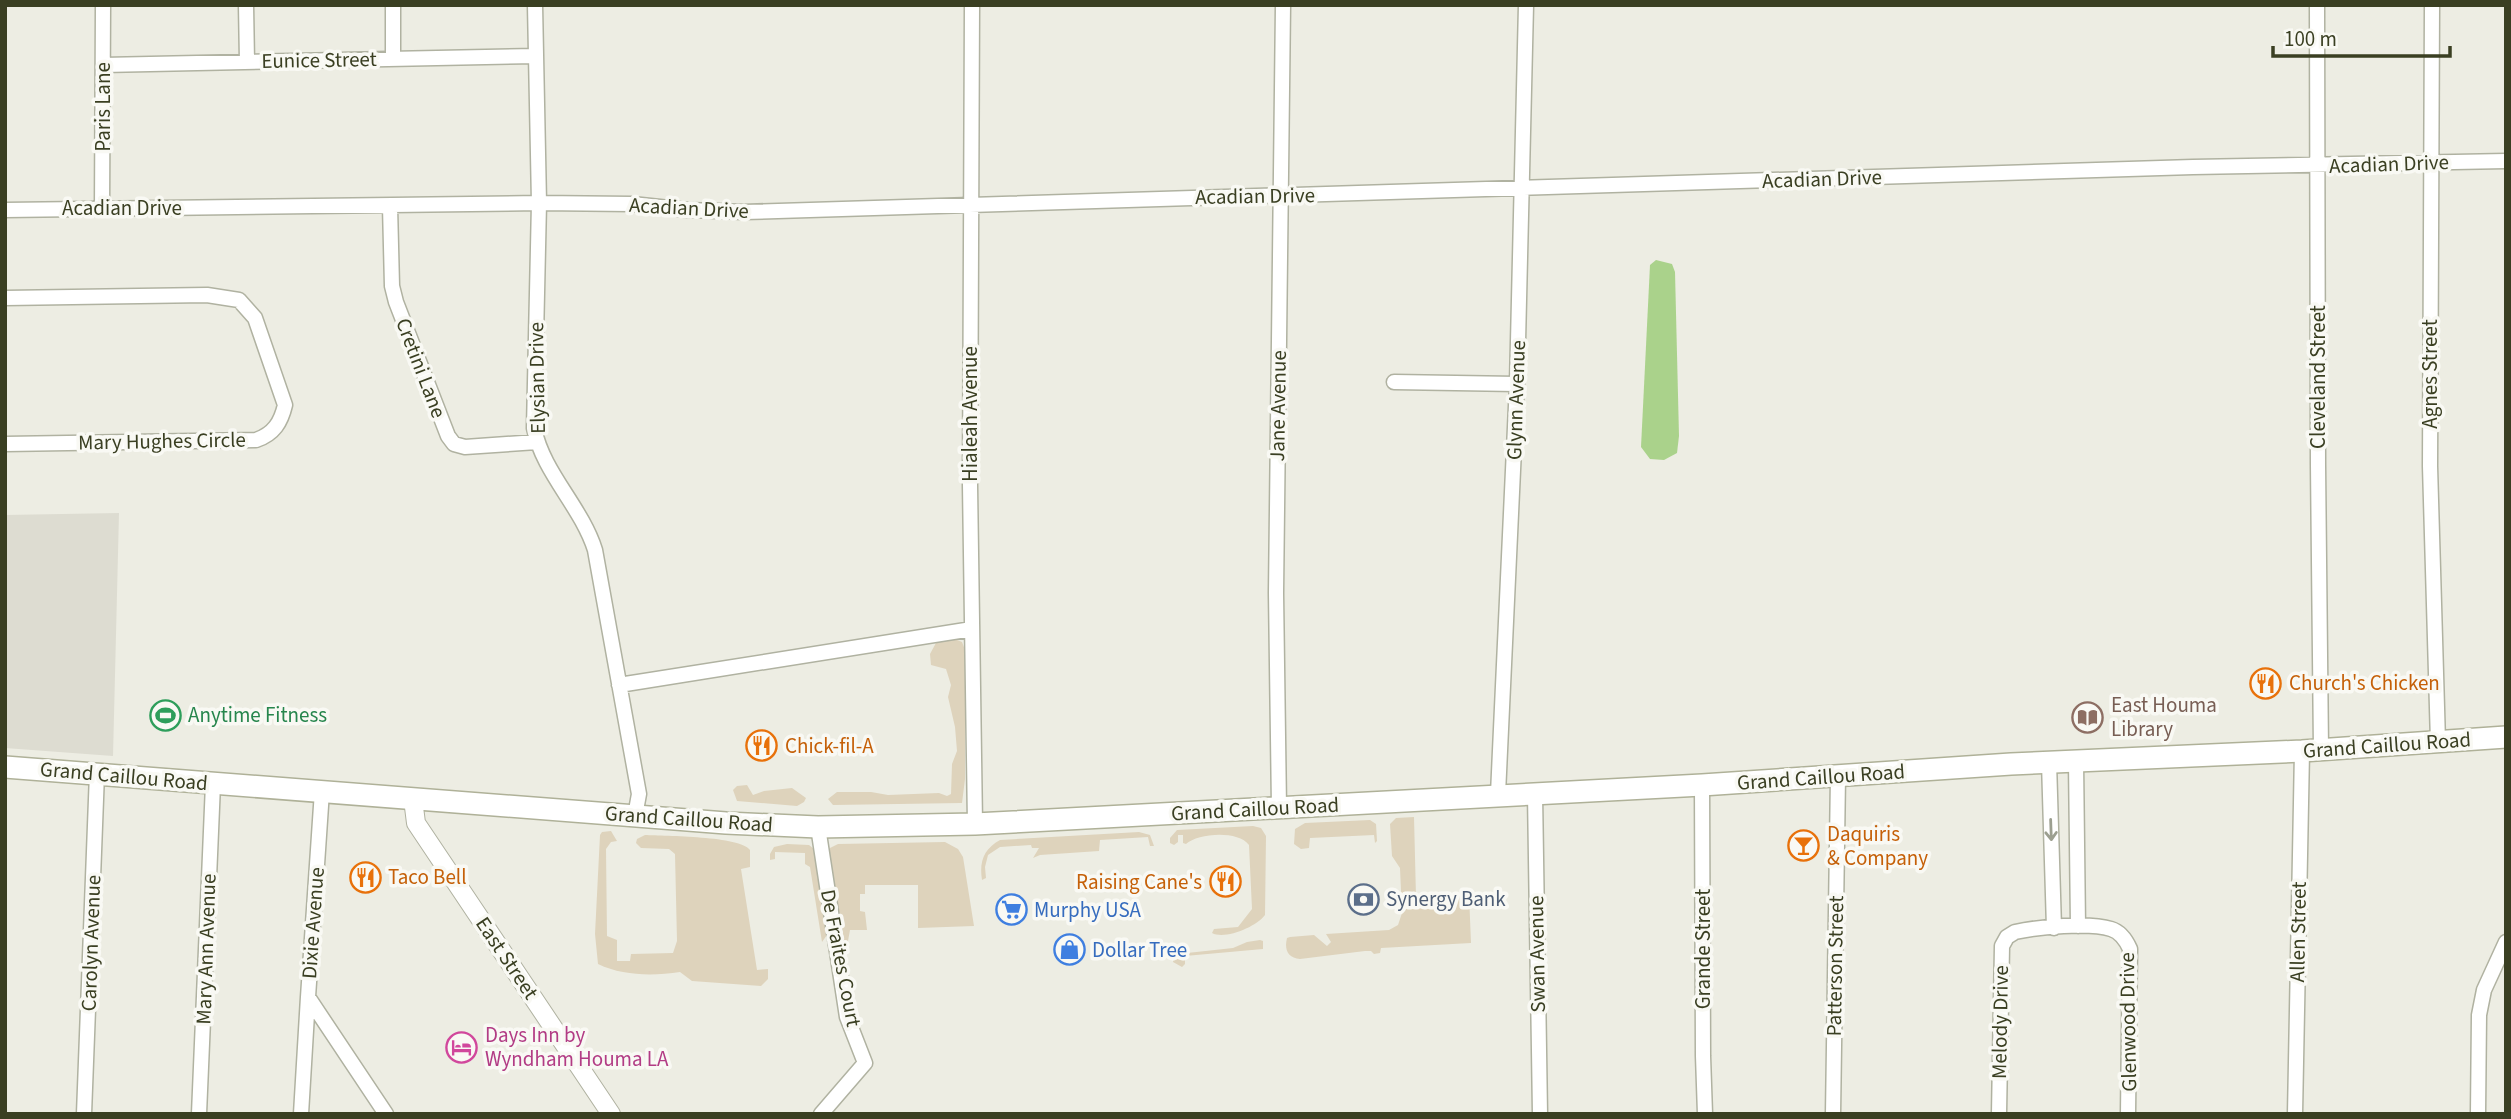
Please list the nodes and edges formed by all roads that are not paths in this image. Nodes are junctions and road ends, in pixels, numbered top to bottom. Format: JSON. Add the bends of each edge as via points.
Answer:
{"nodes":[{"id":1,"x":103,"y":5,"type":"edge"},
{"id":2,"x":246,"y":5,"type":"edge"},
{"id":3,"x":393,"y":5,"type":"edge"},
{"id":4,"x":535,"y":5,"type":"edge"},
{"id":5,"x":972,"y":5,"type":"edge"},
{"id":6,"x":1283,"y":5,"type":"edge"},
{"id":7,"x":1526,"y":5,"type":"edge"},
{"id":8,"x":2317,"y":5,"type":"edge"},
{"id":9,"x":2432,"y":5,"type":"edge"},
{"id":10,"x":536,"y":57,"type":"junction"},
{"id":11,"x":393,"y":59,"type":"junction"},
{"id":12,"x":247,"y":62,"type":"junction"},
{"id":13,"x":103,"y":65,"type":"junction"},
{"id":14,"x":2506,"y":160,"type":"edge"},
{"id":15,"x":2431,"y":163,"type":"junction"},
{"id":16,"x":2318,"y":166,"type":"junction"},
{"id":17,"x":1520,"y":190,"type":"junction"},
{"id":18,"x":1280,"y":196,"type":"junction"},
{"id":19,"x":539,"y":203,"type":"junction"},
{"id":20,"x":390,"y":206,"type":"junction"},
{"id":21,"x":971,"y":206,"type":"junction"},
{"id":22,"x":102,"y":209,"type":"junction"},
{"id":23,"x":5,"y":210,"type":"edge"},
{"id":24,"x":5,"y":298,"type":"edge"},
{"id":25,"x":1394,"y":382,"type":"dead end"},
{"id":26,"x":1517,"y":384,"type":"junction"},
{"id":27,"x":537,"y":442,"type":"junction"},
{"id":28,"x":5,"y":444,"type":"edge"},
{"id":29,"x":972,"y":629,"type":"junction"},
{"id":30,"x":619,"y":685,"type":"junction"},
{"id":31,"x":2506,"y":737,"type":"edge"},
{"id":32,"x":2438,"y":743,"type":"junction"},
{"id":33,"x":2311,"y":750,"type":"junction"},
{"id":34,"x":2049,"y":762,"type":"junction"},
{"id":35,"x":2076,"y":762,"type":"junction"},
{"id":36,"x":5,"y":767,"type":"edge"},
{"id":37,"x":97,"y":773,"type":"junction"},
{"id":38,"x":1838,"y":776,"type":"junction"},
{"id":39,"x":213,"y":784,"type":"junction"},
{"id":40,"x":1702,"y":785,"type":"junction"},
{"id":41,"x":322,"y":792,"type":"junction"},
{"id":42,"x":1498,"y":794,"type":"junction"},
{"id":43,"x":1535,"y":794,"type":"junction"},
{"id":44,"x":413,"y":799,"type":"junction"},
{"id":45,"x":1279,"y":808,"type":"junction"},
{"id":46,"x":635,"y":816,"type":"junction"},
{"id":47,"x":975,"y":824,"type":"junction"},
{"id":48,"x":818,"y":827,"type":"junction"},
{"id":49,"x":2078,"y":926,"type":"junction"},
{"id":50,"x":2054,"y":928,"type":"junction"},
{"id":51,"x":2506,"y":942,"type":"edge"},
{"id":52,"x":308,"y":997,"type":"junction"},
{"id":53,"x":84,"y":1114,"type":"edge"},
{"id":54,"x":199,"y":1114,"type":"edge"},
{"id":55,"x":301,"y":1114,"type":"edge"},
{"id":56,"x":386,"y":1114,"type":"edge"},
{"id":57,"x":611,"y":1114,"type":"edge"},
{"id":58,"x":821,"y":1114,"type":"edge"},
{"id":59,"x":1540,"y":1114,"type":"edge"},
{"id":60,"x":1705,"y":1114,"type":"edge"},
{"id":61,"x":1833,"y":1114,"type":"edge"},
{"id":62,"x":1998,"y":1114,"type":"edge"},
{"id":63,"x":2129,"y":1114,"type":"edge"},
{"id":64,"x":2295,"y":1114,"type":"edge"},
{"id":65,"x":2478,"y":1114,"type":"edge"}],
"edges":[{"from":1,"to":13,"type":"street","name":"Paris Lane"},
{"from":2,"to":12,"type":"street"},
{"from":3,"to":11,"type":"street"},
{"from":4,"to":10,"type":"street","name":"Elysian Drive"},
{"from":5,"to":21,"type":"street","name":"Hialeah Avenue"},
{"from":6,"to":18,"type":"street","name":"Jane Avenue"},
{"from":7,"to":17,"type":"street","name":"Glynn Avenue"},
{"from":8,"to":16,"type":"street","name":"Cleveland Street"},
{"from":9,"to":15,"type":"street","name":"Agnes Street"},
{"from":10,"to":11,"type":"street","name":"Eunice Street"},
{"from":10,"to":19,"type":"street","name":"Elysian Drive"},
{"from":11,"to":12,"type":"street","name":"Eunice Street"},
{"from":12,"to":13,"type":"street","name":"Eunice Street"},
{"from":13,"to":22,"type":"street","name":"Paris Lane"},
{"from":14,"to":15,"type":"street","name":"Acadian Drive"},
{"from":15,"to":16,"type":"street","name":"Acadian Drive"},
{"from":15,"to":32,"type":"street","name":"Agnes Street","via":[[2430,466]]},
{"from":16,"to":17,"type":"street","name":"Acadian Drive"},
{"from":16,"to":33,"type":"street","name":"Cleveland Street","via":[[2318,465]]},
{"from":17,"to":18,"type":"street","name":"Acadian Drive"},
{"from":17,"to":26,"type":"street","name":"Glynn Avenue"},
{"from":18,"to":21,"type":"street","name":"Acadian Drive"},
{"from":18,"to":45,"type":"street","name":"Jane Avenue"},
{"from":19,"to":20,"type":"street","name":"Acadian Drive"},
{"from":19,"to":21,"type":"street","name":"Acadian Drive","via":[[744,212]]},
{"from":19,"to":27,"type":"street","name":"Elysian Drive"},
{"from":20,"to":22,"type":"street","name":"Acadian Drive"},
{"from":20,"to":27,"type":"street","name":"Cretini Lane","via":[[396,302],[448,436],[465,447]]},
{"from":21,"to":29,"type":"street","name":"Hialeah Avenue"},
{"from":22,"to":23,"type":"street","name":"Acadian Drive"},
{"from":24,"to":28,"type":"street","name":"Mary Hughes Circle","via":[[207,295],[239,300],[254,318],[285,405],[274,430],[256,440]]},
{"from":25,"to":26,"type":"street"},
{"from":26,"to":42,"type":"street","name":"Glynn Avenue"},
{"from":27,"to":30,"type":"street","name":"Elysian Drive","via":[[591,538]]},
{"from":29,"to":30,"type":"street"},
{"from":29,"to":47,"type":"street","name":"Hialeah Avenue"},
{"from":30,"to":46,"type":"street","name":"Elysian Drive","via":[[639,794]]},
{"from":31,"to":32,"type":"main road","name":"Grand Caillou Road"},
{"from":32,"to":33,"type":"main road","name":"Grand Caillou Road"},
{"from":33,"to":35,"type":"main road","name":"Grand Caillou Road"},
{"from":33,"to":64,"type":"street","name":"Allen Street"},
{"from":34,"to":35,"type":"main road","name":"Grand Caillou Road"},
{"from":34,"to":38,"type":"main road","name":"Grand Caillou Road"},
{"from":34,"to":50,"type":"street","one_way":true},
{"from":35,"to":49,"type":"street"},
{"from":36,"to":37,"type":"main road","name":"Grand Caillou Road"},
{"from":37,"to":39,"type":"main road","name":"Grand Caillou Road"},
{"from":37,"to":53,"type":"street","name":"Carolyn Avenue"},
{"from":38,"to":40,"type":"main road","name":"Grand Caillou Road"},
{"from":38,"to":61,"type":"street","name":"Patterson Street"},
{"from":39,"to":41,"type":"main road","name":"Grand Caillou Road"},
{"from":39,"to":54,"type":"street","name":"Mary Ann Avenue"},
{"from":40,"to":43,"type":"main road","name":"Grand Caillou Road"},
{"from":40,"to":60,"type":"street","name":"Grande Street"},
{"from":41,"to":44,"type":"main road","name":"Grand Caillou Road"},
{"from":41,"to":52,"type":"street","name":"Dixie Avenue"},
{"from":42,"to":43,"type":"main road","name":"Grand Caillou Road"},
{"from":42,"to":45,"type":"main road","name":"Grand Caillou Road"},
{"from":43,"to":59,"type":"street","name":"Swan Avenue"},
{"from":44,"to":46,"type":"main road","name":"Grand Caillou Road"},
{"from":44,"to":57,"type":"street","name":"East Street","via":[[416,823]]},
{"from":45,"to":47,"type":"main road","name":"Grand Caillou Road"},
{"from":46,"to":48,"type":"main road","name":"Grand Caillou Road"},
{"from":47,"to":48,"type":"main road","name":"Grand Caillou Road"},
{"from":48,"to":58,"type":"street","name":"De Fraites Court","via":[[847,1017],[865,1063]]},
{"from":49,"to":50,"type":"street","name":"Glenwood Drive"},
{"from":49,"to":63,"type":"street","name":"Glenwood Drive","via":[[2111,929],[2120,933],[2130,949]]},
{"from":50,"to":62,"type":"street","name":"Melody Drive","via":[[2015,932],[2002,946]]},
{"from":51,"to":65,"type":"street","via":[[2484,990],[2479,1015]]},
{"from":52,"to":55,"type":"street"},
{"from":52,"to":56,"type":"street","name":"Dixie Avenue"}]}
